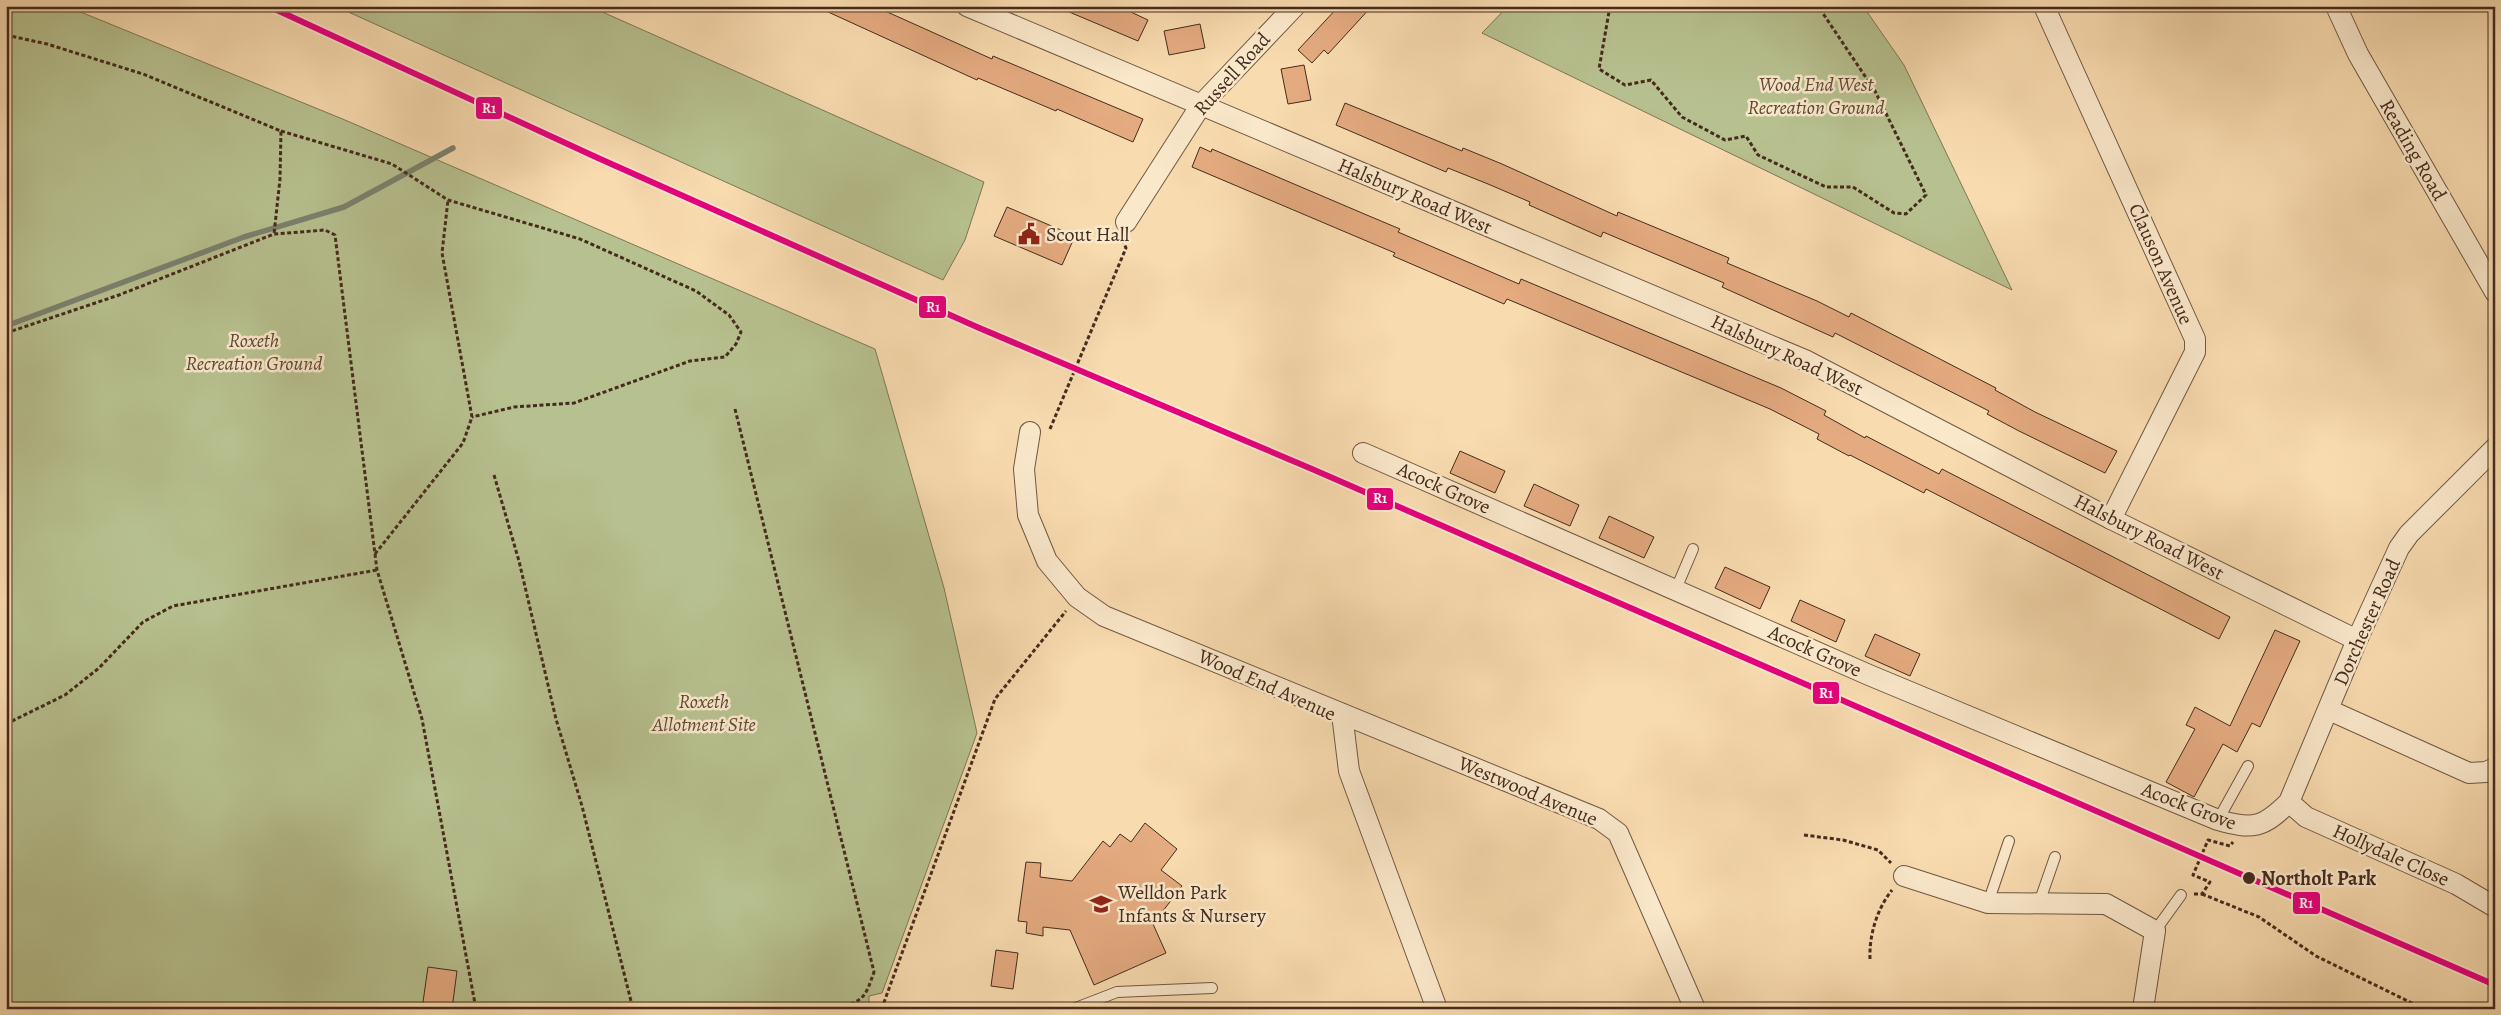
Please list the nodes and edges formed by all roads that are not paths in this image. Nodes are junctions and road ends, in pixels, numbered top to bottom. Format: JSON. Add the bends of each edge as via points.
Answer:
{"nodes":[{"id":1,"x":967,"y":6,"type":"edge"},
{"id":2,"x":1295,"y":6,"type":"edge"},
{"id":3,"x":2044,"y":6,"type":"edge"},
{"id":4,"x":2336,"y":6,"type":"edge"},
{"id":5,"x":1201,"y":105,"type":"junction"},
{"id":6,"x":1124,"y":228,"type":"road end"},
{"id":7,"x":2495,"y":292,"type":"edge"},
{"id":8,"x":1030,"y":432,"type":"road end"},
{"id":9,"x":2495,"y":448,"type":"edge"},
{"id":10,"x":1363,"y":453,"type":"dead end"},
{"id":11,"x":2111,"y":519,"type":"junction"},
{"id":12,"x":1693,"y":549,"type":"dead end"},
{"id":13,"x":1676,"y":589,"type":"junction"},
{"id":14,"x":2357,"y":640,"type":"junction"},
{"id":15,"x":2329,"y":710,"type":"junction"},
{"id":16,"x":1342,"y":714,"type":"junction"},
{"id":17,"x":2248,"y":766,"type":"dead end"},
{"id":18,"x":2495,"y":768,"type":"edge"},
{"id":19,"x":2289,"y":802,"type":"junction"},
{"id":20,"x":2272,"y":819,"type":"joint"},
{"id":21,"x":2218,"y":820,"type":"junction"},
{"id":22,"x":2009,"y":840,"type":"dead end"},
{"id":23,"x":2055,"y":857,"type":"dead end"},
{"id":24,"x":1904,"y":876,"type":"road end"},
{"id":25,"x":2181,"y":895,"type":"road end"},
{"id":26,"x":1988,"y":902,"type":"junction"},
{"id":27,"x":2039,"y":903,"type":"junction"},
{"id":28,"x":2495,"y":907,"type":"edge"},
{"id":29,"x":2148,"y":927,"type":"junction"},
{"id":30,"x":1212,"y":988,"type":"dead end"},
{"id":31,"x":1073,"y":1009,"type":"edge"},
{"id":32,"x":1437,"y":1009,"type":"edge"},
{"id":33,"x":1695,"y":1009,"type":"edge"},
{"id":34,"x":2143,"y":1009,"type":"edge"}],
"edges":[{"from":1,"to":5,"type":"street","name":"Halsbury Road West"},
{"from":2,"to":5,"type":"street","name":"Russell Road"},
{"from":3,"to":11,"type":"street","name":"Clauson Avenue","via":[[2196,339],[2195,352]]},
{"from":4,"to":7,"type":"street","name":"Reading Road","via":[[2358,54]]},
{"from":5,"to":6,"type":"street","name":"Russell Road"},
{"from":5,"to":11,"type":"street","name":"Halsbury Road West","via":[[1807,361]]},
{"from":8,"to":16,"type":"street","name":"Wood End Avenue","via":[[1024,469],[1028,515],[1047,561],[1077,597],[1104,616]]},
{"from":9,"to":14,"type":"street","name":"Dorchester Road","via":[[2409,534]]},
{"from":10,"to":13,"type":"street","name":"Acock Grove"},
{"from":11,"to":14,"type":"street","name":"Halsbury Road West"},
{"from":12,"to":13,"type":"lane"},
{"from":13,"to":21,"type":"street","name":"Acock Grove","via":[[1869,675]]},
{"from":14,"to":15,"type":"street","name":"Dorchester Road"},
{"from":15,"to":18,"type":"street","via":[[2469,773]]},
{"from":15,"to":19,"type":"street","name":"Dorchester Road"},
{"from":16,"to":32,"type":"street","name":"Wood End Avenue","via":[[1349,771]]},
{"from":16,"to":33,"type":"street","name":"Westwood Avenue","via":[[1599,819],[1618,833]]},
{"from":17,"to":21,"type":"lane"},
{"from":19,"to":20,"type":"street","name":"Dorchester Road"},
{"from":19,"to":28,"type":"street","name":"Hollydale Close","via":[[2306,817],[2456,884]]},
{"from":20,"to":21,"type":"street","name":"Acock Grove","via":[[2244,828]]},
{"from":22,"to":26,"type":"lane"},
{"from":23,"to":27,"type":"lane"},
{"from":24,"to":26,"type":"street"},
{"from":25,"to":29,"type":"lane"},
{"from":26,"to":27,"type":"street"},
{"from":27,"to":29,"type":"street","via":[[2106,904]]},
{"from":29,"to":34,"type":"street"},
{"from":30,"to":31,"type":"lane","via":[[1117,992]]}]}
